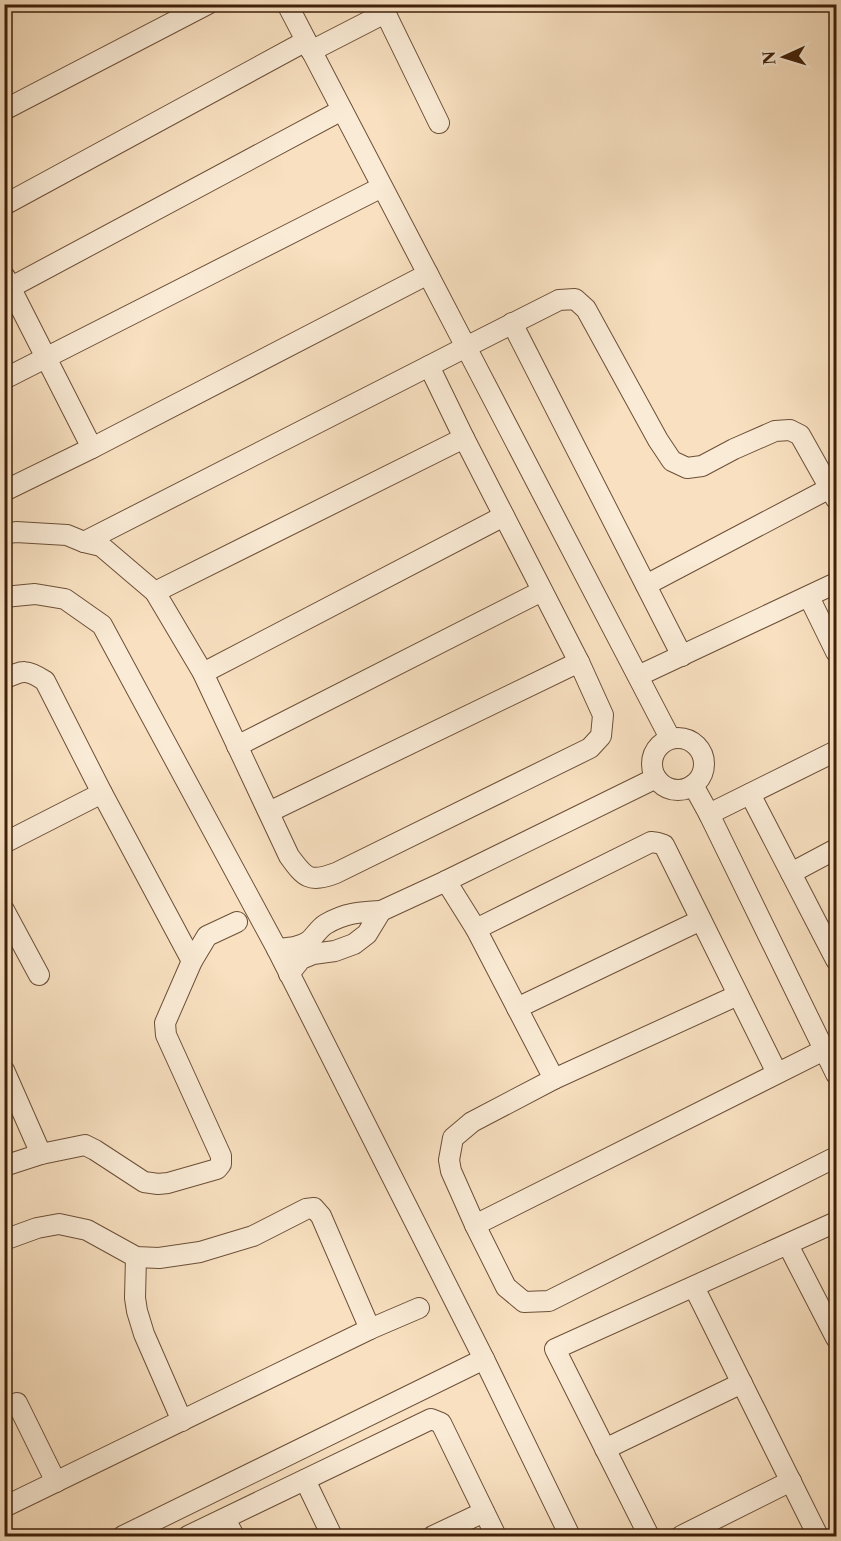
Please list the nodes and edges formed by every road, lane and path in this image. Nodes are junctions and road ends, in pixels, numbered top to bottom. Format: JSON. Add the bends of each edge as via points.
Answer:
{"nodes":[{"id":1,"x":208,"y":4,"type":"edge"},
{"id":2,"x":287,"y":4,"type":"edge"},
{"id":3,"x":383,"y":9,"type":"edge"},
{"id":4,"x":309,"y":46,"type":"junction"},
{"id":5,"x":4,"y":110,"type":"edge"},
{"id":6,"x":342,"y":110,"type":"junction"},
{"id":7,"x":439,"y":123,"type":"dead end"},
{"id":8,"x":382,"y":187,"type":"junction"},
{"id":9,"x":4,"y":205,"type":"edge"},
{"id":10,"x":428,"y":274,"type":"junction"},
{"id":11,"x":6,"y":285,"type":"edge"},
{"id":12,"x":512,"y":323,"type":"junction"},
{"id":13,"x":466,"y":347,"type":"junction"},
{"id":14,"x":45,"y":357,"type":"junction"},
{"id":15,"x":429,"y":366,"type":"junction"},
{"id":16,"x":4,"y":379,"type":"edge"},
{"id":17,"x":464,"y":438,"type":"junction"},
{"id":18,"x":92,"y":448,"type":"junction"},
{"id":19,"x":4,"y":491,"type":"edge"},
{"id":20,"x":833,"y":494,"type":"edge"},
{"id":21,"x":504,"y":516,"type":"junction"},
{"id":22,"x":4,"y":534,"type":"edge"},
{"id":23,"x":84,"y":542,"type":"junction"},
{"id":24,"x":837,"y":583,"type":"edge"},
{"id":25,"x":646,"y":585,"type":"junction"},
{"id":26,"x":542,"y":591,"type":"junction"},
{"id":27,"x":155,"y":592,"type":"junction"},
{"id":28,"x":4,"y":597,"type":"edge"},
{"id":29,"x":809,"y":597,"type":"junction"},
{"id":30,"x":837,"y":652,"type":"edge"},
{"id":31,"x":682,"y":656,"type":"junction"},
{"id":32,"x":579,"y":662,"type":"junction"},
{"id":33,"x":203,"y":673,"type":"junction"},
{"id":34,"x":638,"y":676,"type":"junction"},
{"id":35,"x":4,"y":679,"type":"edge"},
{"id":36,"x":670,"y":738,"type":"junction"},
{"id":37,"x":237,"y":746,"type":"junction"},
{"id":38,"x":837,"y":751,"type":"edge"},
{"id":39,"x":656,"y":778,"type":"junction"},
{"id":40,"x":693,"y":785,"type":"junction"},
{"id":41,"x":102,"y":793,"type":"junction"},
{"id":42,"x":750,"y":794,"type":"junction"},
{"id":43,"x":269,"y":812,"type":"junction"},
{"id":44,"x":709,"y":814,"type":"junction"},
{"id":45,"x":4,"y":843,"type":"edge"},
{"id":46,"x":837,"y":849,"type":"edge"},
{"id":47,"x":791,"y":873,"type":"junction"},
{"id":48,"x":446,"y":881,"type":"junction"},
{"id":49,"x":4,"y":910,"type":"edge"},
{"id":50,"x":381,"y":911,"type":"junction"},
{"id":51,"x":701,"y":920,"type":"junction"},
{"id":52,"x":237,"y":922,"type":"dead end"},
{"id":53,"x":476,"y":929,"type":"junction"},
{"id":54,"x":277,"y":949,"type":"junction"},
{"id":55,"x":834,"y":950,"type":"edge"},
{"id":56,"x":192,"y":961,"type":"junction"},
{"id":57,"x":289,"y":974,"type":"junction"},
{"id":58,"x":39,"y":975,"type":"dead end"},
{"id":59,"x":738,"y":995,"type":"junction"},
{"id":60,"x":517,"y":1008,"type":"junction"},
{"id":61,"x":831,"y":1047,"type":"edge"},
{"id":62,"x":4,"y":1070,"type":"edge"},
{"id":63,"x":777,"y":1073,"type":"junction"},
{"id":64,"x":837,"y":1074,"type":"edge"},
{"id":65,"x":554,"y":1078,"type":"junction"},
{"id":66,"x":40,"y":1154,"type":"junction"},
{"id":67,"x":837,"y":1157,"type":"edge"},
{"id":68,"x":4,"y":1166,"type":"edge"},
{"id":69,"x":837,"y":1222,"type":"edge"},
{"id":70,"x":475,"y":1225,"type":"junction"},
{"id":71,"x":4,"y":1240,"type":"edge"},
{"id":72,"x":788,"y":1245,"type":"junction"},
{"id":73,"x":136,"y":1257,"type":"junction"},
{"id":74,"x":694,"y":1287,"type":"junction"},
{"id":75,"x":419,"y":1308,"type":"dead end"},
{"id":76,"x":370,"y":1329,"type":"junction"},
{"id":77,"x":837,"y":1338,"type":"edge"},
{"id":78,"x":484,"y":1359,"type":"junction"},
{"id":79,"x":742,"y":1383,"type":"junction"},
{"id":80,"x":17,"y":1403,"type":"dead end"},
{"id":81,"x":182,"y":1420,"type":"junction"},
{"id":82,"x":605,"y":1449,"type":"junction"},
{"id":83,"x":304,"y":1480,"type":"junction"},
{"id":84,"x":791,"y":1481,"type":"junction"},
{"id":85,"x":56,"y":1482,"type":"junction"},
{"id":86,"x":4,"y":1507,"type":"edge"},
{"id":87,"x":484,"y":1512,"type":"junction"},
{"id":88,"x":225,"y":1519,"type":"junction"},
{"id":89,"x":123,"y":1536,"type":"edge"},
{"id":90,"x":188,"y":1536,"type":"edge"},
{"id":91,"x":234,"y":1536,"type":"edge"},
{"id":92,"x":332,"y":1536,"type":"edge"},
{"id":93,"x":433,"y":1536,"type":"edge"},
{"id":94,"x":496,"y":1536,"type":"edge"},
{"id":95,"x":570,"y":1536,"type":"edge"},
{"id":96,"x":649,"y":1536,"type":"edge"},
{"id":97,"x":681,"y":1536,"type":"edge"},
{"id":98,"x":818,"y":1536,"type":"edge"}],
"edges":[{"from":1,"to":5,"type":"street"},
{"from":2,"to":4,"type":"street"},
{"from":3,"to":4,"type":"street"},
{"from":3,"to":7,"type":"street"},
{"from":4,"to":6,"type":"street"},
{"from":4,"to":9,"type":"street"},
{"from":6,"to":8,"type":"street"},
{"from":6,"to":11,"type":"street"},
{"from":8,"to":10,"type":"street"},
{"from":8,"to":14,"type":"street"},
{"from":10,"to":13,"type":"street"},
{"from":10,"to":18,"type":"street"},
{"from":11,"to":14,"type":"street"},
{"from":12,"to":13,"type":"street"},
{"from":12,"to":20,"type":"street","via":[[559,300],[574,299],[586,309],[672,461],[687,468],[702,466],[775,431],[790,430],[800,435]]},
{"from":12,"to":25,"type":"street"},
{"from":13,"to":15,"type":"street"},
{"from":13,"to":34,"type":"street"},
{"from":14,"to":16,"type":"street"},
{"from":14,"to":18,"type":"street"},
{"from":15,"to":17,"type":"street"},
{"from":15,"to":23,"type":"street"},
{"from":17,"to":21,"type":"street"},
{"from":17,"to":27,"type":"street"},
{"from":18,"to":19,"type":"street"},
{"from":20,"to":25,"type":"street"},
{"from":21,"to":26,"type":"street"},
{"from":21,"to":33,"type":"street"},
{"from":22,"to":23,"type":"street","via":[[68,535]]},
{"from":23,"to":27,"type":"street","via":[[101,546]]},
{"from":24,"to":29,"type":"street"},
{"from":25,"to":31,"type":"street"},
{"from":26,"to":32,"type":"street"},
{"from":26,"to":37,"type":"street"},
{"from":27,"to":33,"type":"street"},
{"from":28,"to":54,"type":"street","via":[[35,594],[65,599],[102,625]]},
{"from":29,"to":30,"type":"street"},
{"from":29,"to":31,"type":"street"},
{"from":31,"to":34,"type":"street"},
{"from":32,"to":43,"type":"street"},
{"from":32,"to":43,"type":"street","via":[[603,715],[601,736],[590,748],[336,873],[312,878],[301,873]]},
{"from":33,"to":37,"type":"street"},
{"from":34,"to":36,"type":"street"},
{"from":35,"to":41,"type":"street","via":[[20,671],[45,681]]},
{"from":36,"to":39,"type":"street","via":[[653,755]]},
{"from":36,"to":40,"type":"street","via":[[694,742],[703,756],[703,772]]},
{"from":37,"to":43,"type":"street"},
{"from":38,"to":42,"type":"street"},
{"from":39,"to":40,"type":"street","via":[[677,790]]},
{"from":39,"to":48,"type":"street"},
{"from":40,"to":44,"type":"street"},
{"from":41,"to":45,"type":"street"},
{"from":41,"to":56,"type":"street"},
{"from":42,"to":44,"type":"street"},
{"from":42,"to":47,"type":"street"},
{"from":44,"to":61,"type":"street"},
{"from":46,"to":47,"type":"street"},
{"from":47,"to":55,"type":"street"},
{"from":48,"to":50,"type":"street"},
{"from":48,"to":53,"type":"street"},
{"from":49,"to":58,"type":"street"},
{"from":50,"to":54,"type":"street","via":[[339,918],[323,926],[308,942]]},
{"from":50,"to":57,"type":"street","via":[[367,934],[354,944],[301,959]]},
{"from":51,"to":53,"type":"street","via":[[664,845],[651,842]]},
{"from":51,"to":59,"type":"street"},
{"from":51,"to":60,"type":"street"},
{"from":52,"to":56,"type":"street","via":[[207,936]]},
{"from":53,"to":60,"type":"street"},
{"from":54,"to":57,"type":"street"},
{"from":56,"to":66,"type":"street","via":[[165,1023],[166,1035],[221,1156],[221,1164],[217,1169],[158,1184],[144,1182],[85,1145]]},
{"from":57,"to":78,"type":"street"},
{"from":59,"to":63,"type":"street"},
{"from":59,"to":65,"type":"street"},
{"from":60,"to":65,"type":"street"},
{"from":61,"to":63,"type":"street"},
{"from":61,"to":64,"type":"street"},
{"from":62,"to":66,"type":"street"},
{"from":63,"to":70,"type":"street"},
{"from":65,"to":70,"type":"street","via":[[472,1122],[453,1138],[451,1171]]},
{"from":66,"to":68,"type":"street"},
{"from":67,"to":70,"type":"street","via":[[549,1301],[524,1302],[506,1287]]},
{"from":69,"to":72,"type":"street"},
{"from":71,"to":73,"type":"street","via":[[59,1224],[87,1230]]},
{"from":72,"to":74,"type":"street"},
{"from":72,"to":77,"type":"street"},
{"from":73,"to":76,"type":"street","via":[[200,1252],[253,1236],[314,1208]]},
{"from":73,"to":81,"type":"street","via":[[137,1311]]},
{"from":74,"to":79,"type":"street"},
{"from":74,"to":82,"type":"street","via":[[555,1349]]},
{"from":75,"to":76,"type":"street"},
{"from":76,"to":81,"type":"street"},
{"from":78,"to":89,"type":"street"},
{"from":78,"to":95,"type":"street"},
{"from":79,"to":82,"type":"street"},
{"from":79,"to":84,"type":"street"},
{"from":80,"to":85,"type":"street"},
{"from":81,"to":85,"type":"street"},
{"from":82,"to":96,"type":"street"},
{"from":83,"to":87,"type":"street","via":[[431,1419],[441,1423]]},
{"from":83,"to":88,"type":"street"},
{"from":83,"to":92,"type":"street"},
{"from":84,"to":97,"type":"street"},
{"from":84,"to":98,"type":"street"},
{"from":85,"to":86,"type":"street"},
{"from":87,"to":93,"type":"street"},
{"from":87,"to":94,"type":"street"},
{"from":88,"to":90,"type":"street"},
{"from":88,"to":91,"type":"street"}]}
